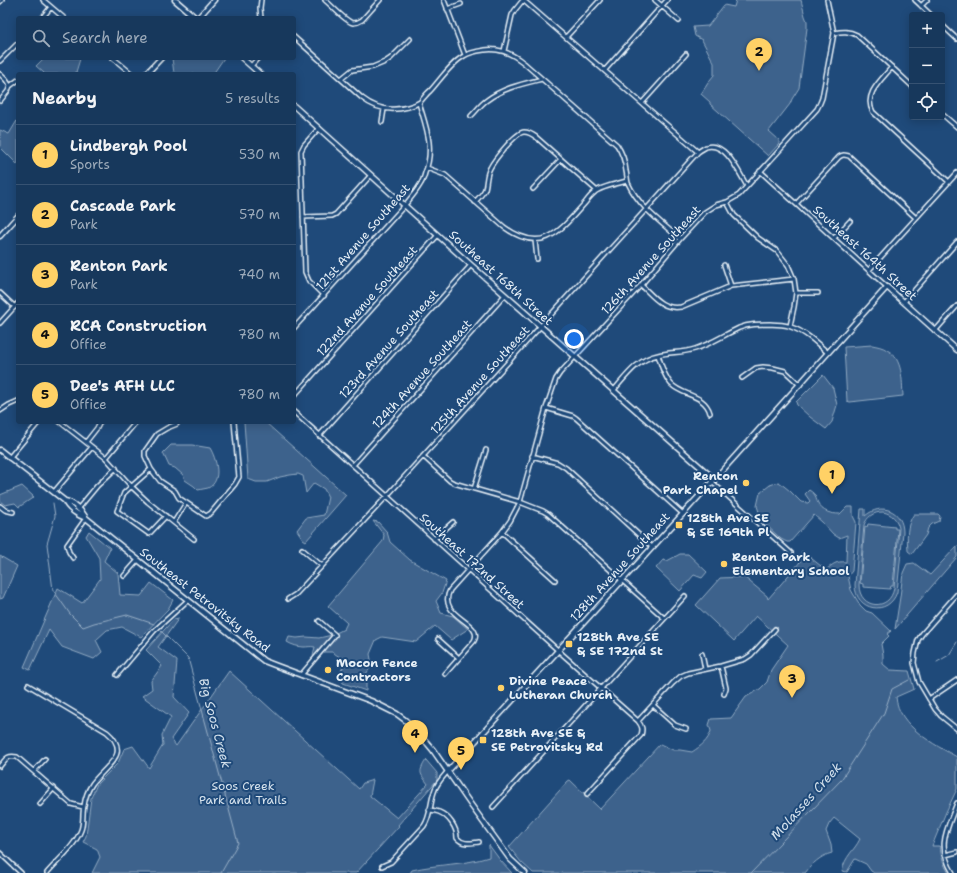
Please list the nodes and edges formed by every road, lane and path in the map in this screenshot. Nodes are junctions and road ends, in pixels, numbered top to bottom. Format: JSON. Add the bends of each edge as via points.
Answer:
{"nodes":[{"id":1,"x":43,"y":0,"type":"edge"},
{"id":2,"x":175,"y":0,"type":"edge"},
{"id":3,"x":214,"y":0,"type":"edge"},
{"id":4,"x":261,"y":0,"type":"edge"},
{"id":5,"x":325,"y":0,"type":"edge"},
{"id":6,"x":380,"y":0,"type":"edge"},
{"id":7,"x":444,"y":0,"type":"edge"},
{"id":8,"x":523,"y":0,"type":"edge"},
{"id":9,"x":600,"y":0,"type":"edge"},
{"id":10,"x":655,"y":0,"type":"edge"},
{"id":11,"x":667,"y":0,"type":"edge"},
{"id":12,"x":826,"y":0,"type":"edge"},
{"id":13,"x":915,"y":0,"type":"edge"},
{"id":14,"x":927,"y":0,"type":"edge"},
{"id":15,"x":461,"y":4,"type":"dead end"},
{"id":16,"x":662,"y":6,"type":"junction"},
{"id":17,"x":922,"y":6,"type":"junction"},
{"id":18,"x":52,"y":7,"type":"junction"},
{"id":19,"x":447,"y":9,"type":"junction"},
{"id":20,"x":928,"y":12,"type":"edge"},
{"id":21,"x":44,"y":16,"type":"edge"},
{"id":22,"x":62,"y":16,"type":"edge"},
{"id":23,"x":195,"y":16,"type":"edge"},
{"id":24,"x":199,"y":16,"type":"edge"},
{"id":25,"x":261,"y":16,"type":"edge"},
{"id":26,"x":679,"y":21,"type":"dead end"},
{"id":27,"x":945,"y":28,"type":"edge"},
{"id":28,"x":834,"y":33,"type":"junction"},
{"id":29,"x":566,"y":37,"type":"junction"},
{"id":30,"x":296,"y":39,"type":"edge"},
{"id":31,"x":410,"y":39,"type":"dead end"},
{"id":32,"x":957,"y":39,"type":"edge"},
{"id":33,"x":16,"y":45,"type":"edge"},
{"id":34,"x":504,"y":52,"type":"junction"},
{"id":35,"x":686,"y":54,"type":"dead end"},
{"id":36,"x":464,"y":56,"type":"junction"},
{"id":37,"x":115,"y":60,"type":"edge"},
{"id":38,"x":159,"y":60,"type":"edge"},
{"id":39,"x":244,"y":60,"type":"edge"},
{"id":40,"x":256,"y":60,"type":"edge"},
{"id":41,"x":0,"y":62,"type":"edge"},
{"id":42,"x":251,"y":66,"type":"junction"},
{"id":43,"x":892,"y":67,"type":"junction"},
{"id":44,"x":605,"y":70,"type":"junction"},
{"id":45,"x":130,"y":72,"type":"edge"},
{"id":46,"x":148,"y":72,"type":"edge"},
{"id":47,"x":258,"y":72,"type":"edge"},
{"id":48,"x":0,"y":74,"type":"edge"},
{"id":49,"x":341,"y":78,"type":"junction"},
{"id":50,"x":542,"y":79,"type":"junction"},
{"id":51,"x":16,"y":82,"type":"edge"},
{"id":52,"x":910,"y":84,"type":"edge"},
{"id":53,"x":10,"y":86,"type":"junction"},
{"id":54,"x":0,"y":101,"type":"edge"},
{"id":55,"x":419,"y":103,"type":"junction"},
{"id":56,"x":642,"y":103,"type":"junction"},
{"id":57,"x":296,"y":108,"type":"edge"},
{"id":58,"x":384,"y":109,"type":"junction"},
{"id":59,"x":471,"y":116,"type":"dead end"},
{"id":60,"x":945,"y":117,"type":"edge"},
{"id":61,"x":382,"y":122,"type":"dead end"},
{"id":62,"x":957,"y":127,"type":"edge"},
{"id":63,"x":318,"y":128,"type":"junction"},
{"id":64,"x":698,"y":152,"type":"junction"},
{"id":65,"x":561,"y":159,"type":"junction"},
{"id":66,"x":427,"y":168,"type":"junction"},
{"id":67,"x":760,"y":171,"type":"junction"},
{"id":68,"x":957,"y":173,"type":"edge"},
{"id":69,"x":371,"y":174,"type":"junction"},
{"id":70,"x":627,"y":181,"type":"junction"},
{"id":71,"x":949,"y":182,"type":"junction"},
{"id":72,"x":747,"y":186,"type":"junction"},
{"id":73,"x":533,"y":189,"type":"dead end"},
{"id":74,"x":596,"y":190,"type":"junction"},
{"id":75,"x":475,"y":202,"type":"junction"},
{"id":76,"x":727,"y":202,"type":"junction"},
{"id":77,"x":796,"y":204,"type":"junction"},
{"id":78,"x":405,"y":205,"type":"junction"},
{"id":79,"x":646,"y":209,"type":"junction"},
{"id":80,"x":303,"y":217,"type":"junction"},
{"id":81,"x":16,"y":218,"type":"edge"},
{"id":82,"x":916,"y":218,"type":"junction"},
{"id":83,"x":850,"y":221,"type":"dead end"},
{"id":84,"x":438,"y":235,"type":"junction"},
{"id":85,"x":0,"y":236,"type":"edge"},
{"id":86,"x":834,"y":238,"type":"junction"},
{"id":87,"x":680,"y":239,"type":"junction"},
{"id":88,"x":535,"y":240,"type":"junction"},
{"id":89,"x":957,"y":242,"type":"edge"},
{"id":90,"x":537,"y":260,"type":"dead end"},
{"id":91,"x":471,"y":265,"type":"junction"},
{"id":92,"x":724,"y":265,"type":"dead end"},
{"id":93,"x":869,"y":270,"type":"junction"},
{"id":94,"x":794,"y":279,"type":"junction"},
{"id":95,"x":640,"y":285,"type":"junction"},
{"id":96,"x":731,"y":286,"type":"junction"},
{"id":97,"x":887,"y":287,"type":"junction"},
{"id":98,"x":0,"y":293,"type":"edge"},
{"id":99,"x":796,"y":293,"type":"junction"},
{"id":100,"x":818,"y":293,"type":"dead end"},
{"id":101,"x":505,"y":295,"type":"junction"},
{"id":102,"x":324,"y":296,"type":"junction"},
{"id":103,"x":904,"y":302,"type":"junction"},
{"id":104,"x":957,"y":306,"type":"edge"},
{"id":105,"x":15,"y":307,"type":"joint"},
{"id":106,"x":0,"y":323,"type":"edge"},
{"id":107,"x":296,"y":326,"type":"edge"},
{"id":108,"x":541,"y":326,"type":"junction"},
{"id":109,"x":790,"y":326,"type":"junction"},
{"id":110,"x":936,"y":331,"type":"junction"},
{"id":111,"x":957,"y":350,"type":"edge"},
{"id":112,"x":828,"y":353,"type":"junction"},
{"id":113,"x":658,"y":355,"type":"junction"},
{"id":114,"x":575,"y":356,"type":"junction"},
{"id":115,"x":742,"y":378,"type":"dead end"},
{"id":116,"x":800,"y":385,"type":"junction"},
{"id":117,"x":614,"y":390,"type":"junction"},
{"id":118,"x":296,"y":394,"type":"edge"},
{"id":119,"x":16,"y":402,"type":"edge"},
{"id":120,"x":546,"y":408,"type":"junction"},
{"id":121,"x":0,"y":411,"type":"edge"},
{"id":122,"x":710,"y":413,"type":"dead end"},
{"id":123,"x":296,"y":414,"type":"edge"},
{"id":124,"x":37,"y":424,"type":"edge"},
{"id":125,"x":63,"y":424,"type":"edge"},
{"id":126,"x":99,"y":424,"type":"edge"},
{"id":127,"x":134,"y":424,"type":"edge"},
{"id":128,"x":177,"y":424,"type":"edge"},
{"id":129,"x":234,"y":424,"type":"edge"},
{"id":130,"x":319,"y":436,"type":"junction"},
{"id":131,"x":86,"y":442,"type":"junction"},
{"id":132,"x":92,"y":447,"type":"junction"},
{"id":133,"x":0,"y":450,"type":"edge"},
{"id":134,"x":486,"y":450,"type":"dead end"},
{"id":135,"x":423,"y":456,"type":"junction"},
{"id":136,"x":532,"y":456,"type":"junction"},
{"id":137,"x":10,"y":458,"type":"junction"},
{"id":138,"x":106,"y":458,"type":"junction"},
{"id":139,"x":353,"y":465,"type":"junction"},
{"id":140,"x":116,"y":468,"type":"junction"},
{"id":141,"x":151,"y":469,"type":"junction"},
{"id":142,"x":713,"y":480,"type":"junction"},
{"id":143,"x":132,"y":486,"type":"junction"},
{"id":144,"x":474,"y":489,"type":"junction"},
{"id":145,"x":54,"y":492,"type":"junction"},
{"id":146,"x":387,"y":496,"type":"junction"},
{"id":147,"x":65,"y":501,"type":"junction"},
{"id":148,"x":520,"y":502,"type":"junction"},
{"id":149,"x":186,"y":503,"type":"junction"},
{"id":150,"x":0,"y":506,"type":"edge"},
{"id":151,"x":78,"y":509,"type":"junction"},
{"id":152,"x":12,"y":512,"type":"dead end"},
{"id":153,"x":682,"y":514,"type":"junction"},
{"id":154,"x":166,"y":516,"type":"junction"},
{"id":155,"x":86,"y":518,"type":"junction"},
{"id":156,"x":174,"y":522,"type":"junction"},
{"id":157,"x":453,"y":522,"type":"dead end"},
{"id":158,"x":502,"y":532,"type":"junction"},
{"id":159,"x":194,"y":539,"type":"dead end"},
{"id":160,"x":434,"y":539,"type":"junction"},
{"id":161,"x":652,"y":547,"type":"junction"},
{"id":162,"x":302,"y":549,"type":"dead end"},
{"id":163,"x":791,"y":553,"type":"dead end"},
{"id":164,"x":72,"y":558,"type":"dead end"},
{"id":165,"x":138,"y":560,"type":"junction"},
{"id":166,"x":322,"y":566,"type":"junction"},
{"id":167,"x":468,"y":569,"type":"junction"},
{"id":168,"x":124,"y":576,"type":"dead end"},
{"id":169,"x":555,"y":580,"type":"dead end"},
{"id":170,"x":622,"y":580,"type":"junction"},
{"id":171,"x":957,"y":594,"type":"edge"},
{"id":172,"x":685,"y":596,"type":"dead end"},
{"id":173,"x":288,"y":599,"type":"dead end"},
{"id":174,"x":188,"y":600,"type":"junction"},
{"id":175,"x":664,"y":618,"type":"junction"},
{"id":176,"x":320,"y":621,"type":"dead end"},
{"id":177,"x":775,"y":629,"type":"dead end"},
{"id":178,"x":438,"y":640,"type":"dead end"},
{"id":179,"x":558,"y":651,"type":"junction"},
{"id":180,"x":702,"y":654,"type":"dead end"},
{"id":181,"x":459,"y":658,"type":"junction"},
{"id":182,"x":721,"y":666,"type":"junction"},
{"id":183,"x":705,"y":669,"type":"junction"},
{"id":184,"x":445,"y":674,"type":"dead end"},
{"id":185,"x":117,"y":675,"type":"dead end"},
{"id":186,"x":301,"y":675,"type":"junction"},
{"id":187,"x":957,"y":680,"type":"edge"},
{"id":188,"x":28,"y":685,"type":"dead end"},
{"id":189,"x":600,"y":688,"type":"junction"},
{"id":190,"x":724,"y":694,"type":"dead end"},
{"id":191,"x":929,"y":699,"type":"junction"},
{"id":192,"x":653,"y":705,"type":"junction"},
{"id":193,"x":638,"y":721,"type":"junction"},
{"id":194,"x":686,"y":728,"type":"dead end"},
{"id":195,"x":957,"y":729,"type":"edge"},
{"id":196,"x":45,"y":759,"type":"dead end"},
{"id":197,"x":0,"y":766,"type":"edge"},
{"id":198,"x":34,"y":771,"type":"junction"},
{"id":199,"x":448,"y":771,"type":"junction"},
{"id":200,"x":54,"y":788,"type":"junction"},
{"id":201,"x":587,"y":794,"type":"dead end"},
{"id":202,"x":957,"y":803,"type":"edge"},
{"id":203,"x":40,"y":804,"type":"dead end"},
{"id":204,"x":83,"y":807,"type":"junction"},
{"id":205,"x":492,"y":807,"type":"dead end"},
{"id":206,"x":430,"y":810,"type":"junction"},
{"id":207,"x":479,"y":842,"type":"dead end"},
{"id":208,"x":957,"y":852,"type":"edge"},
{"id":209,"x":0,"y":853,"type":"edge"},
{"id":210,"x":945,"y":855,"type":"junction"},
{"id":211,"x":382,"y":866,"type":"dead end"},
{"id":212,"x":21,"y":873,"type":"edge"},
{"id":213,"x":47,"y":873,"type":"edge"},
{"id":214,"x":524,"y":873,"type":"edge"},
{"id":215,"x":953,"y":873,"type":"edge"}],
"edges":[{"from":1,"to":18,"type":"street"},
{"from":2,"to":23,"type":"street"},
{"from":3,"to":24,"type":"street"},
{"from":4,"to":25,"type":"street"},
{"from":5,"to":6,"type":"street","via":[[353,23],[362,20]]},
{"from":7,"to":19,"type":"street"},
{"from":8,"to":29,"type":"street"},
{"from":8,"to":34,"type":"street","via":[[512,15]]},
{"from":9,"to":29,"type":"street"},
{"from":10,"to":16,"type":"street"},
{"from":11,"to":16,"type":"street"},
{"from":12,"to":28,"type":"street","name":"126th Avenue Southeast"},
{"from":13,"to":17,"type":"street"},
{"from":14,"to":17,"type":"street"},
{"from":15,"to":19,"type":"street"},
{"from":16,"to":26,"type":"street"},
{"from":16,"to":44,"type":"street"},
{"from":17,"to":20,"type":"street"},
{"from":18,"to":21,"type":"street"},
{"from":18,"to":22,"type":"street"},
{"from":19,"to":36,"type":"street"},
{"from":27,"to":32,"type":"street"},
{"from":28,"to":43,"type":"street","via":[[851,32]]},
{"from":28,"to":67,"type":"street","name":"126th Avenue Southeast","via":[[820,103]]},
{"from":29,"to":44,"type":"street"},
{"from":30,"to":49,"type":"street"},
{"from":31,"to":49,"type":"street","via":[[385,62],[373,67],[352,70]]},
{"from":33,"to":41,"type":"street"},
{"from":34,"to":36,"type":"street","via":[[489,50]]},
{"from":34,"to":50,"type":"street","via":[[519,59]]},
{"from":35,"to":56,"type":"street"},
{"from":36,"to":55,"type":"street"},
{"from":37,"to":45,"type":"street"},
{"from":38,"to":46,"type":"street"},
{"from":39,"to":42,"type":"street"},
{"from":40,"to":42,"type":"street"},
{"from":42,"to":47,"type":"street"},
{"from":43,"to":52,"type":"street"},
{"from":43,"to":71,"type":"street","via":[[873,89],[870,108]]},
{"from":44,"to":56,"type":"street"},
{"from":48,"to":53,"type":"street"},
{"from":49,"to":58,"type":"street","via":[[367,102]]},
{"from":50,"to":59,"type":"street","via":[[498,92]]},
{"from":50,"to":70,"type":"street","via":[[617,146],[624,158]]},
{"from":51,"to":53,"type":"street"},
{"from":53,"to":54,"type":"street"},
{"from":55,"to":58,"type":"street","via":[[403,108]]},
{"from":55,"to":66,"type":"street","name":"121st Avenue Southeast","via":[[429,136],[430,155]]},
{"from":56,"to":64,"type":"street"},
{"from":57,"to":63,"type":"street","name":"Southeast 168th Street"},
{"from":58,"to":61,"type":"street"},
{"from":60,"to":62,"type":"street"},
{"from":63,"to":69,"type":"street","name":"Southeast 168th Street"},
{"from":63,"to":80,"type":"street","via":[[301,151]]},
{"from":64,"to":72,"type":"street","via":[[712,146],[723,151]]},
{"from":64,"to":79,"type":"street","name":"125th Avenue Southeast"},
{"from":65,"to":73,"type":"street"},
{"from":65,"to":74,"type":"street"},
{"from":65,"to":75,"type":"street","via":[[529,132],[518,134],[491,166],[484,191]]},
{"from":66,"to":75,"type":"street","via":[[445,175]]},
{"from":66,"to":78,"type":"street","name":"121st Avenue Southeast","via":[[420,186]]},
{"from":67,"to":72,"type":"street","name":"126th Avenue Southeast"},
{"from":67,"to":77,"type":"street","name":"Southeast 164th Street"},
{"from":68,"to":71,"type":"street"},
{"from":69,"to":78,"type":"street","name":"Southeast 168th Street"},
{"from":69,"to":80,"type":"street","via":[[336,214]]},
{"from":70,"to":74,"type":"street"},
{"from":70,"to":79,"type":"street","via":[[638,201]]},
{"from":71,"to":82,"type":"street"},
{"from":72,"to":76,"type":"street","name":"126th Avenue Southeast","via":[[739,195]]},
{"from":74,"to":88,"type":"street","via":[[561,230],[551,236]]},
{"from":75,"to":88,"type":"street","via":[[513,234]]},
{"from":76,"to":87,"type":"street","name":"126th Avenue Southeast","via":[[710,208]]},
{"from":76,"to":94,"type":"street","via":[[734,215],[758,238],[777,251]]},
{"from":77,"to":82,"type":"street","via":[[839,157],[845,155]]},
{"from":77,"to":86,"type":"street","name":"Southeast 164th Street"},
{"from":78,"to":84,"type":"street","name":"Southeast 168th Street"},
{"from":78,"to":102,"type":"street","name":"121st Avenue Southeast"},
{"from":79,"to":87,"type":"street"},
{"from":79,"to":108,"type":"street","name":"125th Avenue Southeast"},
{"from":80,"to":102,"type":"street","via":[[305,272],[309,281]]},
{"from":81,"to":85,"type":"street"},
{"from":82,"to":93,"type":"street"},
{"from":83,"to":86,"type":"street"},
{"from":84,"to":91,"type":"street","name":"Southeast 168th Street"},
{"from":84,"to":118,"type":"street","name":"122nd Avenue Southeast"},
{"from":86,"to":93,"type":"street","name":"Southeast 164th Street"},
{"from":87,"to":95,"type":"street","name":"126th Avenue Southeast"},
{"from":88,"to":90,"type":"street"},
{"from":89,"to":103,"type":"street"},
{"from":91,"to":101,"type":"street","name":"Southeast 168th Street"},
{"from":91,"to":130,"type":"street","name":"123rd Avenue Southeast"},
{"from":92,"to":96,"type":"street"},
{"from":93,"to":97,"type":"street","name":"Southeast 164th Street"},
{"from":94,"to":96,"type":"street"},
{"from":94,"to":99,"type":"street"},
{"from":95,"to":96,"type":"street","via":[[669,308],[681,307]]},
{"from":95,"to":114,"type":"street","name":"126th Avenue Southeast"},
{"from":97,"to":103,"type":"street","name":"Southeast 164th Street"},
{"from":97,"to":112,"type":"street","name":"128th Avenue Southeast"},
{"from":98,"to":105,"type":"street"},
{"from":99,"to":100,"type":"street"},
{"from":99,"to":109,"type":"street"},
{"from":101,"to":108,"type":"street","name":"Southeast 168th Street"},
{"from":101,"to":139,"type":"street","name":"124th Avenue Southeast"},
{"from":102,"to":107,"type":"street","name":"121st Avenue Southeast"},
{"from":103,"to":110,"type":"street","name":"Southeast 164th Street"},
{"from":104,"to":110,"type":"street"},
{"from":105,"to":106,"type":"street"},
{"from":108,"to":114,"type":"street","name":"Southeast 168th Street"},
{"from":108,"to":135,"type":"street","name":"125th Avenue Southeast"},
{"from":109,"to":112,"type":"street","via":[[814,340]]},
{"from":109,"to":113,"type":"street","via":[[756,324],[740,328],[693,350]]},
{"from":110,"to":111,"type":"street","name":"Southeast 164th Street"},
{"from":112,"to":116,"type":"street","name":"128th Avenue Southeast"},
{"from":113,"to":117,"type":"street","via":[[647,358],[636,366]]},
{"from":113,"to":122,"type":"street","via":[[671,384],[681,392],[704,402]]},
{"from":114,"to":117,"type":"street","name":"Southeast 168th Street"},
{"from":114,"to":120,"type":"street","name":"126th Avenue Southeast","via":[[556,379]]},
{"from":115,"to":116,"type":"street","via":[[756,368],[772,368],[785,371]]},
{"from":116,"to":142,"type":"street","name":"128th Avenue Southeast"},
{"from":117,"to":142,"type":"street","name":"Southeast 168th Street"},
{"from":119,"to":121,"type":"street"},
{"from":120,"to":136,"type":"street","name":"126th Avenue Southeast"},
{"from":120,"to":153,"type":"street","via":[[576,418]]},
{"from":123,"to":130,"type":"street","name":"Southeast 172nd Street"},
{"from":124,"to":137,"type":"street"},
{"from":125,"to":131,"type":"street"},
{"from":126,"to":131,"type":"street"},
{"from":127,"to":138,"type":"street"},
{"from":128,"to":141,"type":"street","via":[[156,434],[145,451]]},
{"from":129,"to":149,"type":"street","via":[[239,477],[235,484],[218,506],[206,516]]},
{"from":130,"to":139,"type":"street","name":"Southeast 172nd Street"},
{"from":131,"to":132,"type":"street"},
{"from":132,"to":138,"type":"street"},
{"from":132,"to":145,"type":"street"},
{"from":133,"to":137,"type":"street","name":"Southeast Petrovitsky Road"},
{"from":134,"to":144,"type":"street"},
{"from":135,"to":144,"type":"street","via":[[450,481]]},
{"from":135,"to":146,"type":"street","name":"125th Avenue Southeast"},
{"from":136,"to":148,"type":"street","name":"126th Avenue Southeast"},
{"from":136,"to":161,"type":"street","via":[[566,468]]},
{"from":137,"to":145,"type":"street","name":"Southeast Petrovitsky Road"},
{"from":138,"to":140,"type":"street"},
{"from":139,"to":146,"type":"street","name":"Southeast 172nd Street"},
{"from":140,"to":143,"type":"street"},
{"from":140,"to":151,"type":"street"},
{"from":141,"to":143,"type":"street"},
{"from":141,"to":149,"type":"street","via":[[160,481]]},
{"from":142,"to":153,"type":"street","name":"128th Avenue Southeast"},
{"from":142,"to":163,"type":"street","name":"Southeast 168th Street"},
{"from":143,"to":154,"type":"street"},
{"from":143,"to":154,"type":"street","via":[[124,493],[117,511],[149,534]]},
{"from":144,"to":148,"type":"street"},
{"from":145,"to":147,"type":"street","name":"Southeast Petrovitsky Road"},
{"from":146,"to":160,"type":"street","name":"Southeast 172nd Street"},
{"from":146,"to":166,"type":"street","name":"125th Avenue Southeast"},
{"from":147,"to":151,"type":"street","name":"Southeast Petrovitsky Road","via":[[69,501]]},
{"from":147,"to":155,"type":"street","name":"Southeast Petrovitsky Road","via":[[66,505]]},
{"from":148,"to":158,"type":"street","name":"126th Avenue Southeast"},
{"from":148,"to":170,"type":"street","via":[[548,514]]},
{"from":149,"to":156,"type":"street"},
{"from":150,"to":152,"type":"street"},
{"from":151,"to":155,"type":"street","name":"Southeast Petrovitsky Road"},
{"from":153,"to":161,"type":"street","name":"128th Avenue Southeast"},
{"from":154,"to":156,"type":"street"},
{"from":155,"to":164,"type":"street","via":[[67,544]]},
{"from":155,"to":165,"type":"street","name":"Southeast Petrovitsky Road"},
{"from":156,"to":159,"type":"street"},
{"from":157,"to":160,"type":"street"},
{"from":158,"to":167,"type":"street","name":"126th Avenue Southeast"},
{"from":158,"to":169,"type":"street"},
{"from":160,"to":167,"type":"street","name":"Southeast 172nd Street"},
{"from":161,"to":170,"type":"street","name":"128th Avenue Southeast"},
{"from":162,"to":166,"type":"street"},
{"from":165,"to":168,"type":"street"},
{"from":165,"to":174,"type":"street","name":"Southeast Petrovitsky Road"},
{"from":166,"to":173,"type":"street","name":"125th Avenue Southeast"},
{"from":167,"to":179,"type":"street","name":"Southeast 172nd Street"},
{"from":167,"to":181,"type":"street","name":"126th Avenue Southeast","via":[[447,594],[450,609],[473,629],[476,635]]},
{"from":170,"to":175,"type":"street"},
{"from":170,"to":179,"type":"street","name":"128th Avenue Southeast"},
{"from":171,"to":191,"type":"street","via":[[918,640],[914,663],[919,682]]},
{"from":172,"to":175,"type":"street"},
{"from":174,"to":185,"type":"street","via":[[154,630]]},
{"from":174,"to":186,"type":"street","name":"Southeast Petrovitsky Road","via":[[264,661]]},
{"from":175,"to":189,"type":"street"},
{"from":176,"to":186,"type":"street","via":[[335,635]]},
{"from":177,"to":182,"type":"street","via":[[751,656]]},
{"from":178,"to":181,"type":"street"},
{"from":179,"to":189,"type":"street","name":"Southeast 172nd Street"},
{"from":179,"to":199,"type":"street","name":"128th Avenue Southeast"},
{"from":180,"to":183,"type":"street"},
{"from":181,"to":184,"type":"street"},
{"from":182,"to":183,"type":"street"},
{"from":182,"to":190,"type":"street","via":[[726,688]]},
{"from":183,"to":192,"type":"street","via":[[681,676]]},
{"from":186,"to":199,"type":"street","name":"Southeast Petrovitsky Road","via":[[371,701],[397,714],[417,731]]},
{"from":187,"to":191,"type":"street"},
{"from":188,"to":204,"type":"street","via":[[113,738],[117,754],[93,782]]},
{"from":189,"to":193,"type":"street","name":"Southeast 172nd Street"},
{"from":189,"to":205,"type":"street"},
{"from":191,"to":195,"type":"street","via":[[938,713]]},
{"from":192,"to":193,"type":"street"},
{"from":192,"to":194,"type":"street","via":[[676,725]]},
{"from":193,"to":201,"type":"street","via":[[642,726],[641,735]]},
{"from":196,"to":198,"type":"street"},
{"from":197,"to":198,"type":"street","via":[[5,759],[12,756]]},
{"from":198,"to":200,"type":"street"},
{"from":199,"to":206,"type":"street","name":"128th Avenue Southeast","via":[[434,791]]},
{"from":199,"to":214,"type":"street","name":"Southeast Petrovitsky Road","via":[[510,859]]},
{"from":200,"to":203,"type":"street"},
{"from":200,"to":204,"type":"street","via":[[72,804]]},
{"from":202,"to":210,"type":"street","via":[[946,831]]},
{"from":204,"to":213,"type":"street","via":[[83,822],[77,838]]},
{"from":206,"to":207,"type":"street","via":[[448,818],[455,828],[459,841],[469,844]]},
{"from":206,"to":211,"type":"street","name":"128th Avenue Southeast","via":[[424,826],[391,862]]},
{"from":208,"to":210,"type":"street"},
{"from":209,"to":212,"type":"street"},
{"from":210,"to":215,"type":"street"}]}
